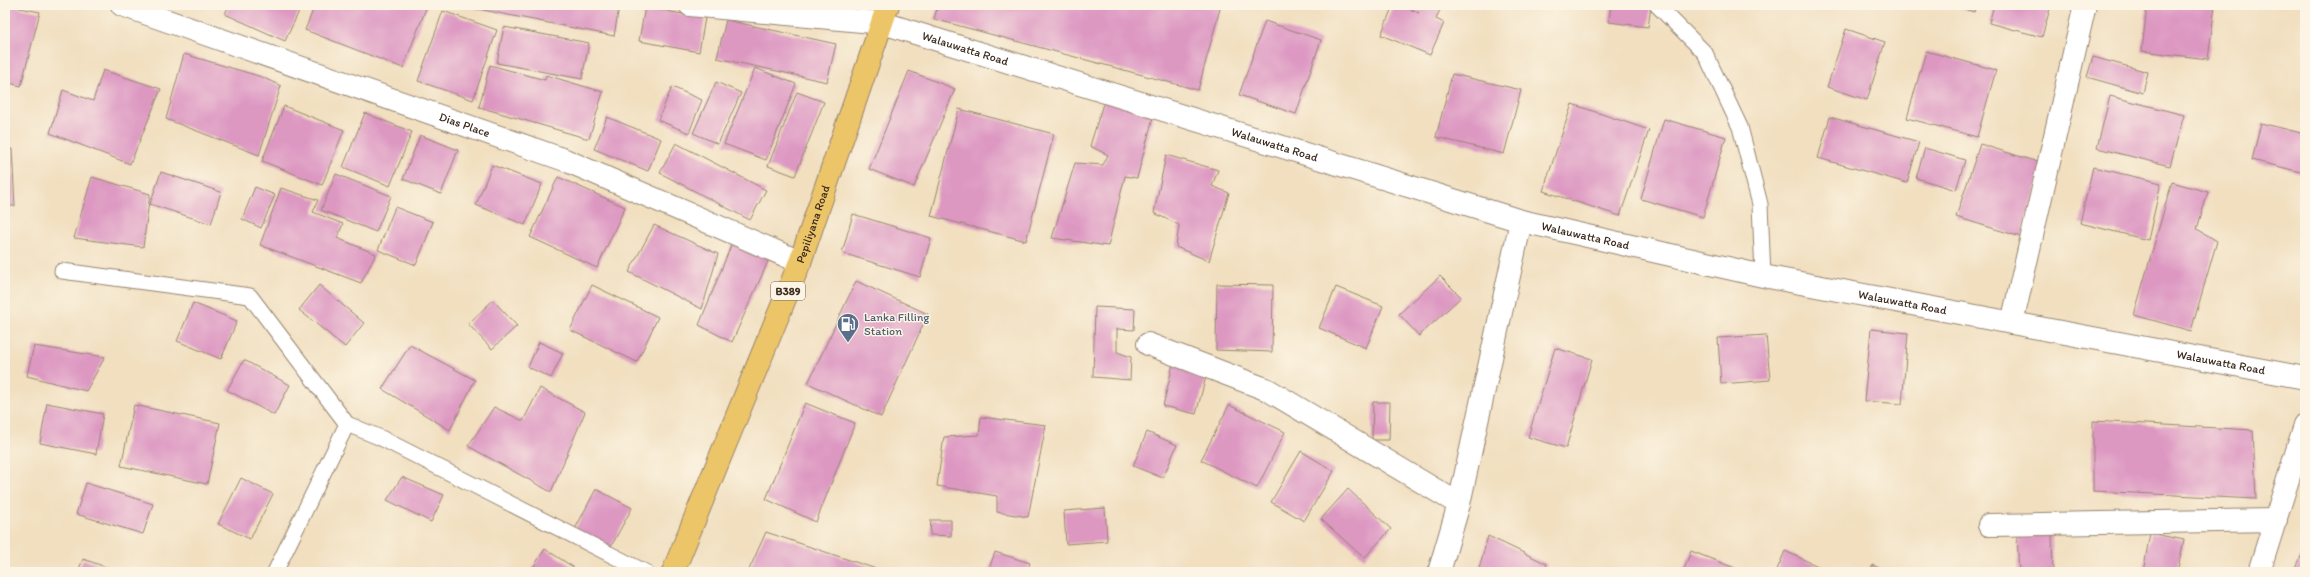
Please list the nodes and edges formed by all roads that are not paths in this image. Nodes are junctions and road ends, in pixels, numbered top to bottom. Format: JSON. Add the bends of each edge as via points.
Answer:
{"nodes":[{"id":1,"x":122,"y":5,"type":"edge"},
{"id":2,"x":690,"y":5,"type":"edge"},
{"id":3,"x":2085,"y":5,"type":"edge"},
{"id":4,"x":1658,"y":6,"type":"edge"},
{"id":5,"x":886,"y":14,"type":"edge"},
{"id":6,"x":1521,"y":221,"type":"junction"},
{"id":7,"x":800,"y":262,"type":"junction"},
{"id":8,"x":62,"y":271,"type":"dead end"},
{"id":9,"x":1763,"y":276,"type":"junction"},
{"id":10,"x":2012,"y":323,"type":"junction"},
{"id":11,"x":1148,"y":344,"type":"dead end"},
{"id":12,"x":2305,"y":378,"type":"edge"},
{"id":13,"x":347,"y":424,"type":"junction"},
{"id":14,"x":2305,"y":425,"type":"edge"},
{"id":15,"x":1459,"y":504,"type":"junction"},
{"id":16,"x":2276,"y":520,"type":"junction"},
{"id":17,"x":1989,"y":525,"type":"dead end"},
{"id":18,"x":275,"y":572,"type":"edge"},
{"id":19,"x":645,"y":572,"type":"edge"},
{"id":20,"x":673,"y":572,"type":"edge"},
{"id":21,"x":1439,"y":572,"type":"edge"},
{"id":22,"x":2259,"y":572,"type":"edge"}],
"edges":[{"from":1,"to":7,"type":"street","name":"Dias Place","via":[[565,160]]},
{"from":2,"to":5,"type":"street","name":"Walauwatta Road"},
{"from":3,"to":10,"type":"street"},
{"from":4,"to":9,"type":"lane","via":[[1705,53],[1740,127],[1760,204]]},
{"from":5,"to":6,"type":"street","name":"Walauwatta Road"},
{"from":5,"to":7,"type":"main road","name":"Pepiliyana Road","number":"B389"},
{"from":6,"to":9,"type":"street","name":"Walauwatta Road"},
{"from":6,"to":15,"type":"street"},
{"from":7,"to":20,"type":"main road","name":"Pepiliyana Road","number":"B389"},
{"from":8,"to":13,"type":"lane","via":[[250,296]]},
{"from":9,"to":10,"type":"street","name":"Walauwatta Road"},
{"from":10,"to":12,"type":"street","name":"Walauwatta Road"},
{"from":11,"to":15,"type":"street","via":[[1268,390]]},
{"from":13,"to":18,"type":"lane"},
{"from":13,"to":19,"type":"lane","via":[[381,438]]},
{"from":14,"to":16,"type":"street"},
{"from":15,"to":21,"type":"street"},
{"from":16,"to":17,"type":"street"},
{"from":16,"to":22,"type":"street"}]}
